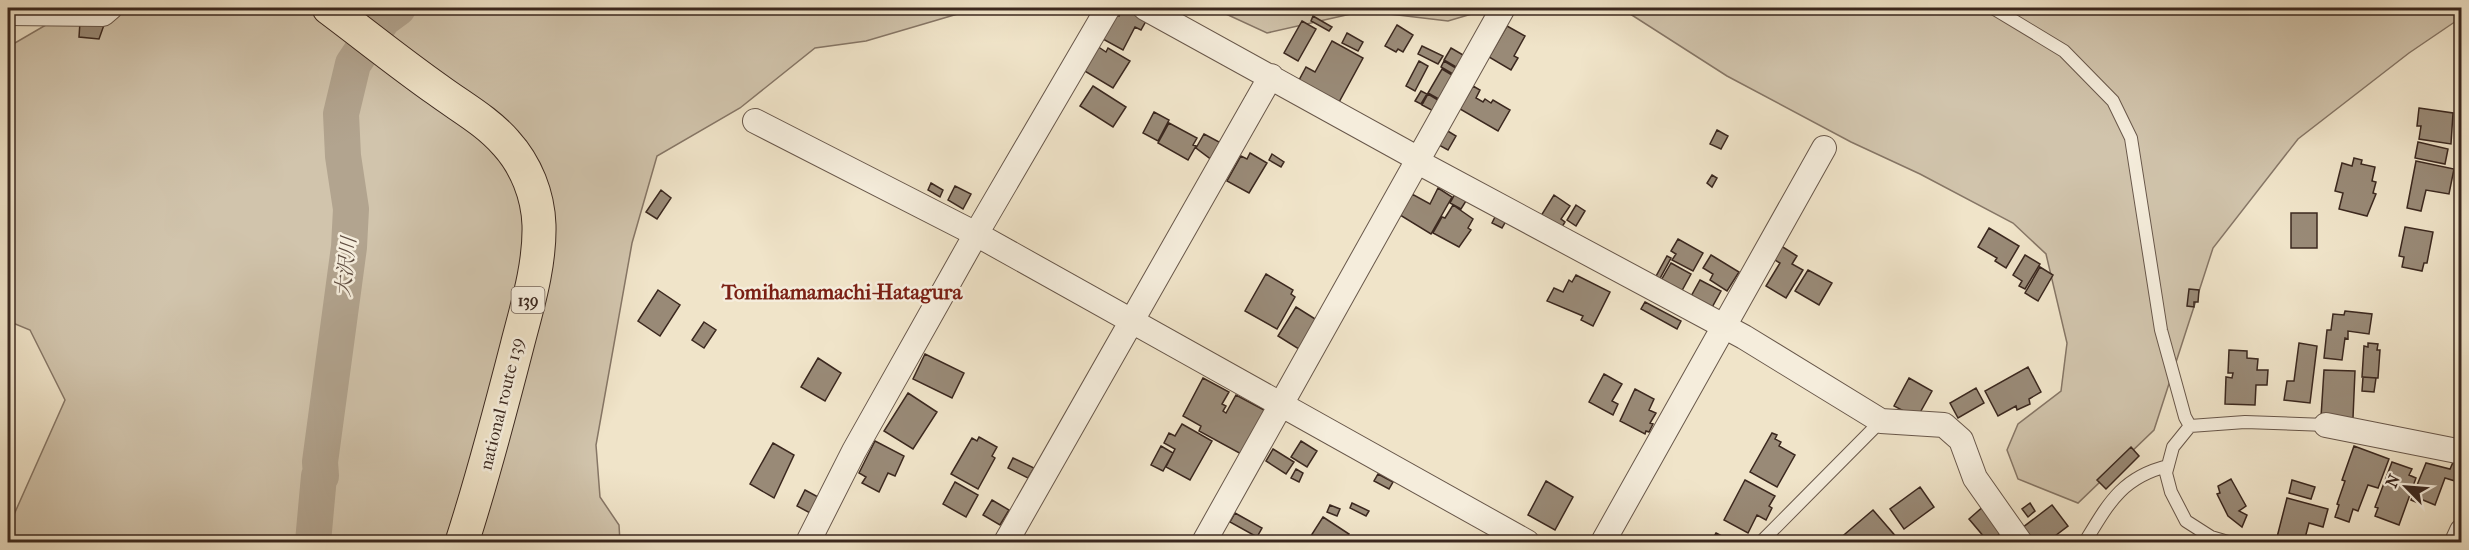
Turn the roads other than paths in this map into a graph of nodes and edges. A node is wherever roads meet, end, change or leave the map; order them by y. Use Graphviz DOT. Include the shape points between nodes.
graph roads {
  1 [pos="110,8"];
  2 [pos="329,8"];
  3 [pos="1108,8"];
  4 [pos="1145,8"];
  5 [pos="1503,8"];
  6 [pos="1993,8"];
  7 [pos="8,13"];
  8 [pos="1271,76"];
  9 [pos="755,121"];
  10 [pos="1824,148"];
  11 [pos="1418,162"];
  12 [pos="976,234"];
  13 [pos="1131,321"];
  14 [pos="1724,327"];
  15 [pos="1281,405"];
  16 [pos="1881,421"];
  17 [pos="2326,425"];
  18 [pos="2190,426"];
  19 [pos="2462,452"];
  20 [pos="2168,466"];
  21 [pos="2462,531"];
  22 [pos="462,543"];
  23 [pos="808,543"];
  24 [pos="1006,543"];
  25 [pos="1204,543"];
  26 [pos="1527,543"];
  27 [pos="1603,543"];
  28 [pos="1761,543"];
  29 [pos="2020,543"];
  30 [pos="2085,543"];
  31 [pos="2228,543"];
  32 [pos="2457,543"];
  1 -- 7 [label="street" via="103,14"];
  2 -- 22 [label="highway, national route 139 / 139" via="506,142 529,179 536,199 538,249 531,290"];
  3 -- 12 [label="street"];
  4 -- 8 [label="street"];
  5 -- 11 [label="street"];
  6 -- 18 [label="lane" via="2064,51 2113,101 2131,138 2161,330"];
  8 -- 11 [label="street"];
  8 -- 13 [label="street"];
  9 -- 12 [label="street"];
  10 -- 14 [label="street"];
  11 -- 14 [label="street"];
  11 -- 15 [label="street"];
  12 -- 13 [label="street"];
  12 -- 23 [label="street" via="854,451"];
  13 -- 15 [label="street"];
  13 -- 24 [label="street"];
  14 -- 16 [label="street"];
  14 -- 27 [label="street"];
  15 -- 25 [label="street"];
  15 -- 26 [label="street"];
  16 -- 28 [label="lane"];
  16 -- 29 [label="street" via="1944,425 1960,440 1975,478"];
  17 -- 18 [label="lane"];
  17 -- 19 [label="street"];
  18 -- 20 [label="lane" via="2173,447"];
  20 -- 30 [label="lane" via="2142,473 2129,483 2102,514"];
  20 -- 31 [label="lane" via="2171,492 2186,521"];
  21 -- 32 [label="street"];
}
